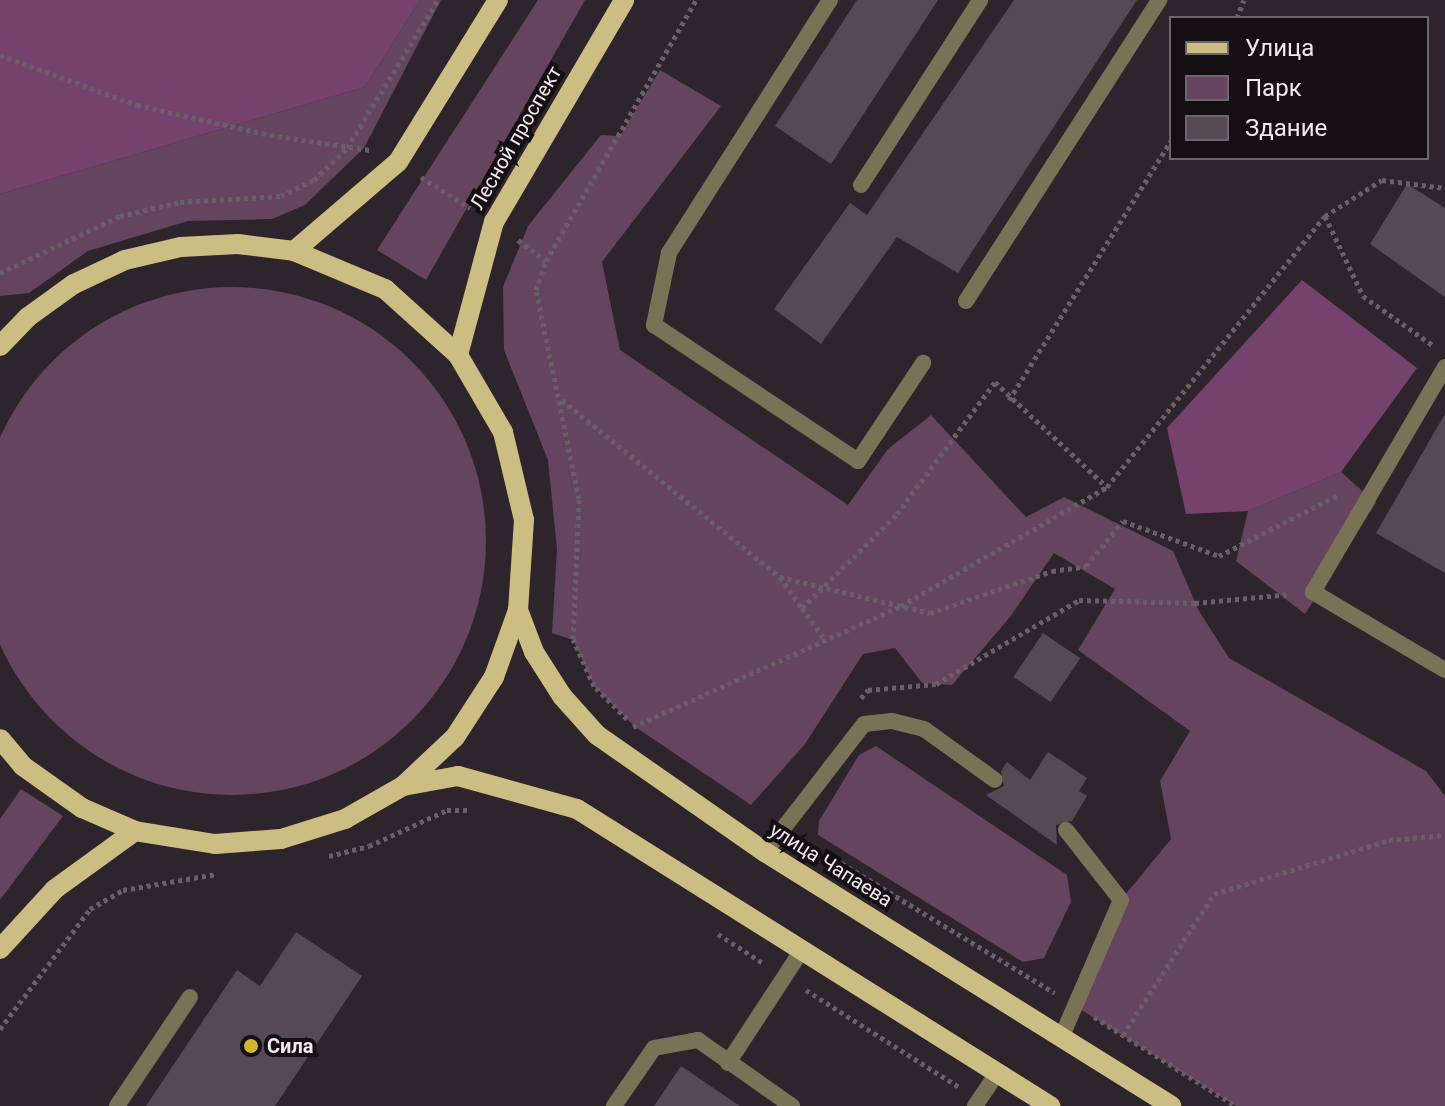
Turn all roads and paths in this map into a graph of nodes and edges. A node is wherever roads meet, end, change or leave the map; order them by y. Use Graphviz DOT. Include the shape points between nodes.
graph roads {
  1 [pos="438,0"];
  2 [pos="498,0"];
  3 [pos="624,0"];
  4 [pos="696,0"];
  5 [pos="830,0"];
  6 [pos="980,0"];
  7 [pos="1159,0"];
  8 [pos="0,55"];
  9 [pos="1169,144"];
  10 [pos="347,148"];
  11 [pos="398,162"];
  12 [pos="861,185"];
  13 [pos="1445,188"];
  14 [pos="1325,216"];
  15 [pos="494,222"];
  16 [pos="294,251"];
  17 [pos="546,261"];
  18 [pos="0,273"];
  19 [pos="966,301"];
  20 [pos="0,346"];
  21 [pos="1438,349"];
  22 [pos="1445,354"];
  23 [pos="458,355"];
  24 [pos="923,363"];
  25 [pos="1437,365"];
  26 [pos="562,400"];
  27 [pos="1009,400"];
  28 [pos="1107,487"];
  29 [pos="1343,493"];
  30 [pos="780,577"];
  31 [pos="821,587"];
  32 [pos="1313,592"];
  33 [pos="901,606"];
  34 [pos="802,608"];
  35 [pos="518,610"];
  36 [pos="824,638"];
  37 [pos="1445,670"];
  38 [pos="858,701"];
  39 [pos="634,726"];
  40 [pos="647,735"];
  41 [pos="0,739"];
  42 [pos="617,750"];
  43 [pos="995,780"];
  44 [pos="403,786"];
  45 [pos="478,811"];
  46 [pos="1066,830"];
  47 [pos="135,831"];
  48 [pos="1445,835"];
  49 [pos="765,852"];
  50 [pos="317,859"];
  51 [pos="836,860"];
  52 [pos="232,872"];
  53 [pos="713,931"];
  54 [pos="0,949"];
  55 [pos="802,950"];
  56 [pos="784,976"];
  57 [pos="190,997"];
  58 [pos="1075,1006"];
  59 [pos="0,1029"];
  60 [pos="1123,1035"];
  61 [pos="1061,1038"];
  62 [pos="728,1063"];
  63 [pos="997,1073"];
  64 [pos="977,1103"];
  65 [pos="117,1106"];
  66 [pos="614,1106"];
  67 [pos="792,1106"];
  68 [pos="1050,1106"];
  69 [pos="1171,1106"];
  70 [pos="1236,1106"];
  1 -- 10 [label="path"];
  2 -- 11 [label="main road"];
  3 -- 15 [label="main road, Лесной проспект"];
  4 -- 17 [label="path"];
  5 -- 24 [label="street" via="669,253 654,325 858,461"];
  6 -- 12 [label="street"];
  7 -- 19 [label="street"];
  8 -- 10 [label="path" via="137,105"];
  9 -- 27 [label="path"];
  10 -- 11 [label="path" via="364,148"];
  10 -- 18 [label="path" via="314,180 281,196 180,202 120,216"];
  11 -- 15 [label="path"];
  11 -- 16 [label="main road"];
  13 -- 14 [label="path" via="1382,180"];
  14 -- 21 [label="path" via="1363,296"];
  14 -- 28 [label="path"];
  15 -- 17 [label="path"];
  15 -- 23 [label="main road, Лесной проспект"];
  16 -- 20 [label="main road" via="209,245 125,260 74,284 28,317"];
  16 -- 23 [label="main road" via="385,289"];
  17 -- 26 [label="path" via="536,290"];
  21 -- 22 [label="path"];
  21 -- 25 [label="path"];
  23 -- 35 [label="main road" via="503,432 524,520"];
  25 -- 32 [label="street"];
  26 -- 30 [label="path"];
  26 -- 39 [label="path" via="579,499 573,639 594,686"];
  27 -- 28 [label="path"];
  27 -- 31 [label="path" via="995,382 897,514"];
  28 -- 33 [label="path"];
  29 -- 33 [label="path" via="1219,556 1123,521 1086,566 1052,571 930,613"];
  30 -- 31 [label="path"];
  30 -- 34 [label="path"];
  31 -- 33 [label="path"];
  31 -- 34 [label="path"];
  32 -- 37 [label="street"];
  32 -- 38 [label="path" via="1211,602 1079,600 936,684 868,690"];
  33 -- 36 [label="path"];
  34 -- 36 [label="path"];
  35 -- 42 [label="main road, улица Чапаева" via="534,652 562,696"];
  35 -- 44 [label="main road" via="494,677 455,737"];
  36 -- 39 [label="path"];
  39 -- 40 [label="path"];
  39 -- 42 [label="path"];
  41 -- 47 [label="main road" via="23,766 82,808"];
  42 -- 49 [label="main road, улица Чапаева"];
  43 -- 49 [label="street" via="924,729 892,721 864,724"];
  44 -- 47 [label="main road" via="345,819 281,839 215,844"];
  44 -- 55 [label="main road" via="458,776 577,809"];
  45 -- 50 [label="path" via="447,810 369,846"];
  46 -- 58 [label="street" via="1121,900"];
  47 -- 54 [label="main road" via="55,889"];
  48 -- 60 [label="path" via="1389,840 1214,894"];
  49 -- 61 [label="main road, улица Чапаева"];
  51 -- 58 [label="path"];
  52 -- 59 [label="path" via="123,890 90,909"];
  53 -- 56 [label="path"];
  55 -- 56 [label="street"];
  55 -- 63 [label="main road"];
  56 -- 62 [label="street"];
  56 -- 64 [label="path"];
  57 -- 65 [label="street"];
  58 -- 60 [label="path"];
  58 -- 61 [label="street"];
  60 -- 70 [label="path"];
  61 -- 69 [label="main road, улица Чапаева"];
  62 -- 66 [label="street" via="698,1040 654,1048"];
  62 -- 67 [label="street"];
  63 -- 64 [label="street"];
  63 -- 68 [label="main road"];
}
